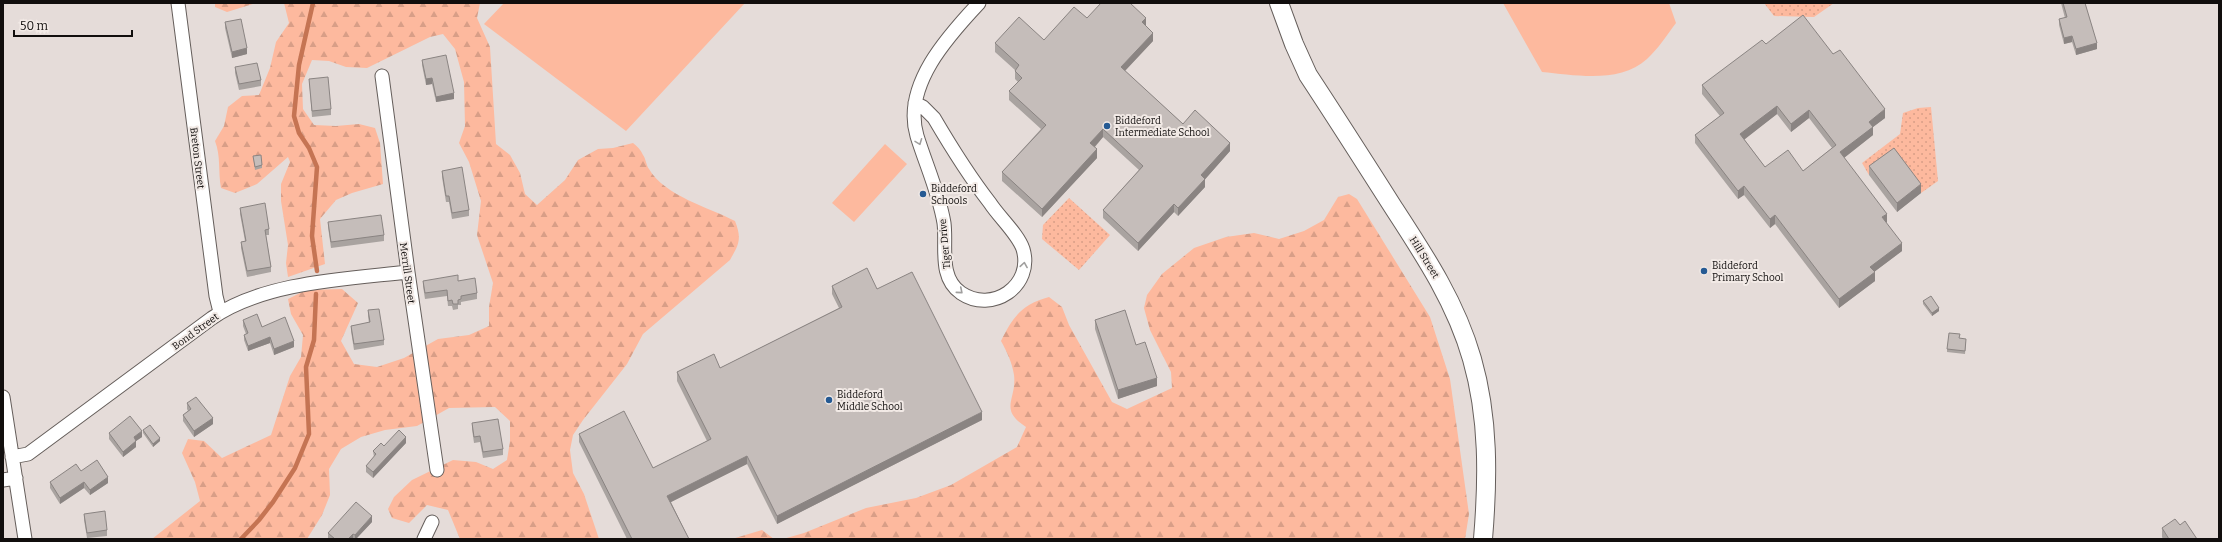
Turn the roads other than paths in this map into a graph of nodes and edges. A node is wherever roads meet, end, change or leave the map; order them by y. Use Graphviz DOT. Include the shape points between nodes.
graph roads {
  1 [pos="178,3"];
  2 [pos="980,3"];
  3 [pos="1279,3"];
  4 [pos="382,76"];
  5 [pos="915,103"];
  6 [pos="408,272"];
  7 [pos="220,312"];
  8 [pos="3,397"];
  9 [pos="12,457"];
  10 [pos="437,470"];
  11 [pos="9,479"];
  12 [pos="432,522"];
  13 [pos="24,539"];
  14 [pos="424,539"];
  15 [pos="1483,539"];
  1 -- 7 [label="street, Breton Street"];
  2 -- 5 [label="street, Tiger Drive" via="930,63"];
  3 -- 15 [label="street, Hill Street" via="1308,75 1436,273 1458,317 1472,360 1484,422 1487,476"];
  4 -- 6 [label="street, Merrill Street"];
  5 -- 5 [label="street, Tiger Drive, one-way" via="917,135 943,221 947,275 960,292 970,298 987,301 997,299 1012,290 1020,278 1025,264 1023,248 988,202 934,118"];
  6 -- 7 [label="street, Bond Street" via="282,289 242,301"];
  6 -- 10 [label="street, Merrill Street"];
  7 -- 9 [label="street, Bond Street" via="28,454"];
  8 -- 9 [label="street"];
  9 -- 11 [label="street"];
  11 -- 13 [label="street"];
  12 -- 14 [label="street"];
}
